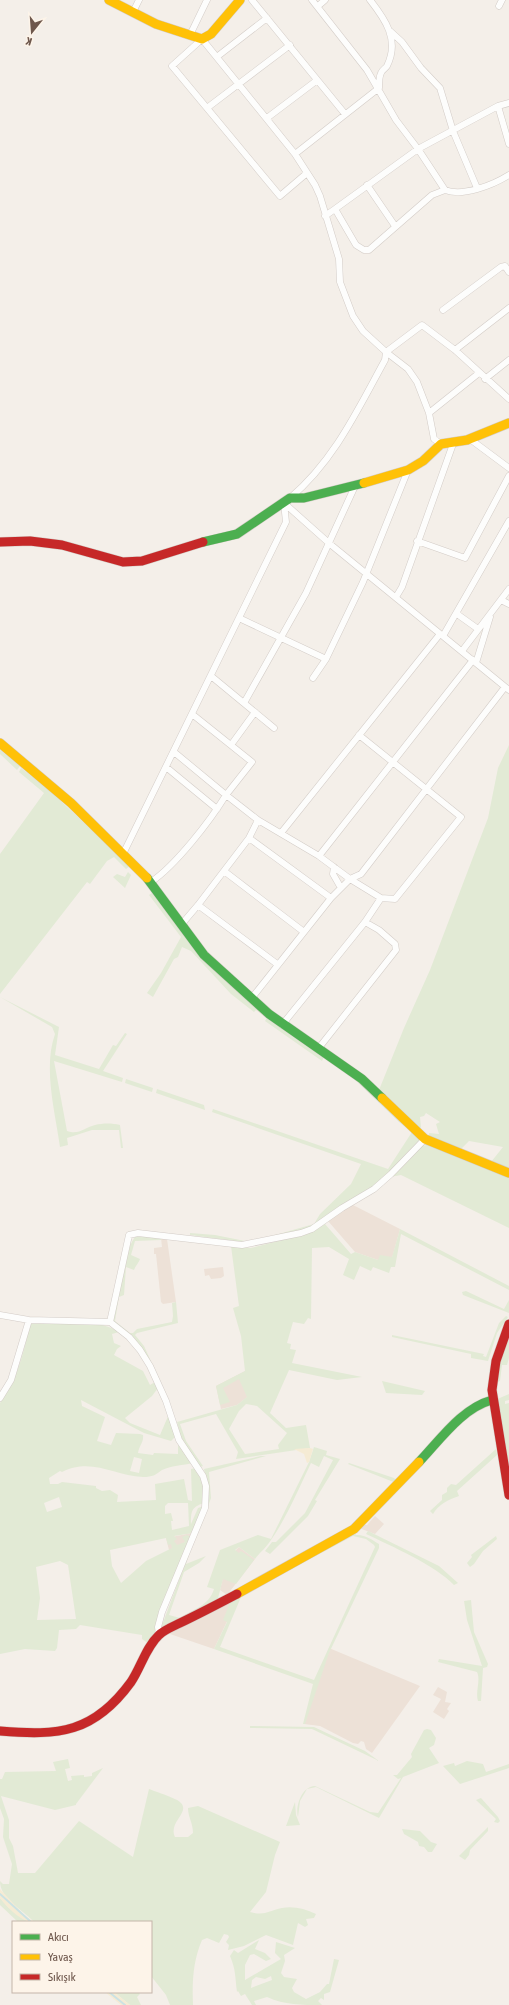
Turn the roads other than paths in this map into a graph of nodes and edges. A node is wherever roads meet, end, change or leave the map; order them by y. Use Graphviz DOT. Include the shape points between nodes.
graph roads {
  1 [pos="109,0"];
  2 [pos="140,0"];
  3 [pos="207,0"];
  4 [pos="240,0"];
  5 [pos="252,0"];
  6 [pos="312,0"];
  7 [pos="325,0"];
  8 [pos="370,0"];
  9 [pos="318,6"];
  10 [pos="133,12"];
  11 [pos="267,18"];
  12 [pos="390,31"];
  13 [pos="190,36"];
  14 [pos="202,38"];
  15 [pos="290,45"];
  16 [pos="218,56"];
  17 [pos="316,80"];
  18 [pos="240,83"];
  19 [pos="379,88"];
  20 [pos="509,103"];
  21 [pos="498,106"];
  22 [pos="206,108"];
  23 [pos="345,114"];
  24 [pos="267,118"];
  25 [pos="453,131"];
  26 [pos="509,144"];
  27 [pos="418,149"];
  28 [pos="295,154"];
  29 [pos="307,173"];
  30 [pos="509,176"];
  31 [pos="367,185"];
  32 [pos="477,188"];
  33 [pos="444,190"];
  34 [pos="335,209"];
  35 [pos="325,216"];
  36 [pos="396,226"];
  37 [pos="509,272"];
  38 [pos="509,308"];
  39 [pos="442,310"];
  40 [pos="455,350"];
  41 [pos="386,352"];
  42 [pos="509,360"];
  43 [pos="479,373"];
  44 [pos="485,379"];
  45 [pos="509,399"];
  46 [pos="430,412"];
  47 [pos="509,423"];
  48 [pos="470,439"];
  49 [pos="441,444"];
  50 [pos="453,444"];
  51 [pos="509,468"];
  52 [pos="408,470"];
  53 [pos="509,476"];
  54 [pos="355,486"];
  55 [pos="287,500"];
  56 [pos="509,521"];
  57 [pos="417,541"];
  58 [pos="0,542"];
  59 [pos="330,544"];
  60 [pos="367,573"];
  61 [pos="509,589"];
  62 [pos="396,597"];
  63 [pos="501,600"];
  64 [pos="509,604"];
  65 [pos="491,613"];
  66 [pos="456,614"];
  67 [pos="239,618"];
  68 [pos="478,629"];
  69 [pos="442,635"];
  70 [pos="282,638"];
  71 [pos="462,651"];
  72 [pos="326,659"];
  73 [pos="475,662"];
  74 [pos="211,676"];
  75 [pos="313,678"];
  76 [pos="507,689"];
  77 [pos="244,703"];
  78 [pos="255,712"];
  79 [pos="192,714"];
  80 [pos="274,728"];
  81 [pos="359,735"];
  82 [pos="0,743"];
  83 [pos="231,745"];
  84 [pos="174,752"];
  85 [pos="393,762"];
  86 [pos="166,767"];
  87 [pos="426,789"];
  88 [pos="226,795"];
  89 [pos="217,810"];
  90 [pos="258,820"];
  91 [pos="281,832"];
  92 [pos="250,838"];
  93 [pos="123,854"];
  94 [pos="319,856"];
  95 [pos="334,867"];
  96 [pos="224,871"];
  97 [pos="350,879"];
  98 [pos="151,882"];
  99 [pos="341,888"];
  100 [pos="331,898"];
  101 [pos="381,898"];
  102 [pos="198,905"];
  103 [pos="365,922"];
  104 [pos="181,925"];
  105 [pos="304,932"];
  106 [pos="277,964"];
  107 [pos="251,999"];
  108 [pos="282,1025"];
  109 [pos="318,1049"];
  110 [pos="425,1139"];
  111 [pos="509,1173"];
  112 [pos="0,1315"];
  113 [pos="30,1320"];
  114 [pos="110,1322"];
  115 [pos="509,1324"];
  116 [pos="0,1398"];
  117 [pos="492,1400"];
  118 [pos="509,1495"];
  119 [pos="158,1634"];
  120 [pos="0,1731"];
  1 -- 10 [label="street"];
  2 -- 10 [label="street"];
  3 -- 13 [label="street"];
  4 -- 14 [label="street" via="211,34"];
  5 -- 11 [label="street"];
  6 -- 9 [label="street"];
  7 -- 9 [label="street"];
  8 -- 12 [label="street"];
  9 -- 19 [label="street"];
  10 -- 13 [label="street" via="156,24"];
  11 -- 15 [label="street"];
  11 -- 16 [label="street"];
  12 -- 19 [label="street" via="392,47 387,66 381,73"];
  12 -- 25 [label="street" via="440,88"];
  13 -- 14 [label="street"];
  14 -- 16 [label="street"];
  14 -- 22 [label="street" via="172,66"];
  15 -- 17 [label="street"];
  15 -- 18 [label="street"];
  16 -- 18 [label="street"];
  17 -- 23 [label="street"];
  17 -- 24 [label="street"];
  18 -- 22 [label="street"];
  18 -- 24 [label="street"];
  19 -- 23 [label="street"];
  19 -- 27 [label="street" via="396,120"];
  20 -- 21 [label="street"];
  21 -- 25 [label="street"];
  21 -- 26 [label="street"];
  22 -- 29 [label="street" via="280,196"];
  23 -- 28 [label="street"];
  24 -- 28 [label="street"];
  25 -- 27 [label="street"];
  25 -- 32 [label="street"];
  27 -- 31 [label="street"];
  27 -- 33 [label="street"];
  28 -- 29 [label="street"];
  29 -- 35 [label="street" via="320,196"];
  30 -- 32 [label="street"];
  31 -- 34 [label="street"];
  31 -- 36 [label="street"];
  32 -- 33 [label="street" via="450,192"];
  33 -- 36 [label="street" via="432,195"];
  34 -- 35 [label="street"];
  34 -- 36 [label="street" via="356,245 364,250 373,247"];
  35 -- 41 [label="street" via="339,259 340,282 353,316 363,332"];
  37 -- 39 [label="street" via="505,266 501,268"];
  38 -- 40 [label="street"];
  40 -- 41 [label="street" via="422,325"];
  40 -- 43 [label="street"];
  41 -- 46 [label="street" via="408,369 417,382"];
  41 -- 55 [label="street" via="385,360 340,441 309,482"];
  42 -- 44 [label="street"];
  43 -- 44 [label="street"];
  43 -- 46 [label="street"];
  44 -- 45 [label="street"];
  46 -- 49 [label="street" via="434,439"];
  47 -- 48 [label="street"];
  48 -- 50 [label="street"];
  48 -- 51 [label="street"];
  49 -- 50 [label="street"];
  49 -- 52 [label="street" via="423,461"];
  50 -- 57 [label="street"];
  52 -- 54 [label="street"];
  52 -- 60 [label="street"];
  53 -- 57 [label="street" via="465,558"];
  54 -- 55 [label="street"];
  54 -- 59 [label="street"];
  55 -- 58 [label="street" via="237,534 196,543 142,561 123,562 62,544"];
  55 -- 59 [label="street"];
  55 -- 67 [label="street" via="286,522"];
  56 -- 66 [label="street"];
  57 -- 62 [label="street" via="402,587"];
  59 -- 60 [label="street"];
  59 -- 70 [label="street"];
  60 -- 62 [label="street"];
  60 -- 72 [label="street"];
  61 -- 63 [label="street"];
  62 -- 69 [label="street"];
  63 -- 64 [label="street"];
  63 -- 65 [label="street"];
  65 -- 68 [label="street"];
  65 -- 73 [label="street"];
  66 -- 68 [label="street"];
  66 -- 69 [label="street"];
  67 -- 70 [label="street"];
  67 -- 74 [label="street"];
  68 -- 71 [label="street"];
  69 -- 71 [label="street"];
  69 -- 81 [label="street"];
  70 -- 72 [label="street"];
  70 -- 77 [label="street"];
  71 -- 73 [label="street"];
  72 -- 75 [label="street"];
  73 -- 76 [label="street"];
  73 -- 85 [label="street"];
  74 -- 77 [label="street"];
  74 -- 79 [label="street"];
  76 -- 87 [label="street"];
  77 -- 78 [label="street"];
  78 -- 80 [label="street"];
  78 -- 83 [label="street"];
  79 -- 83 [label="street"];
  79 -- 84 [label="street"];
  81 -- 85 [label="street"];
  81 -- 91 [label="street"];
  82 -- 93 [label="street" via="71,803"];
  83 -- 88 [label="street" via="252,762"];
  84 -- 86 [label="street"];
  84 -- 88 [label="street"];
  85 -- 87 [label="street"];
  85 -- 94 [label="street"];
  86 -- 89 [label="street"];
  86 -- 93 [label="street"];
  87 -- 97 [label="street" via="361,874"];
  87 -- 101 [label="street" via="461,818 395,899"];
  88 -- 89 [label="street"];
  88 -- 90 [label="street"];
  89 -- 98 [label="street" via="170,867"];
  90 -- 91 [label="street"];
  90 -- 92 [label="street"];
  91 -- 94 [label="street"];
  92 -- 96 [label="street"];
  92 -- 100 [label="street"];
  93 -- 98 [label="street"];
  94 -- 95 [label="street"];
  95 -- 97 [label="street"];
  95 -- 99 [label="street" via="333,874"];
  96 -- 102 [label="street"];
  96 -- 105 [label="street"];
  97 -- 99 [label="street"];
  97 -- 101 [label="street"];
  98 -- 104 [label="street"];
  99 -- 100 [label="street"];
  100 -- 105 [label="street"];
  101 -- 103 [label="street"];
  102 -- 104 [label="street"];
  102 -- 106 [label="street"];
  103 -- 108 [label="street"];
  103 -- 109 [label="street" via="395,944 396,950"];
  104 -- 107 [label="street" via="204,955"];
  105 -- 106 [label="street"];
  106 -- 107 [label="street"];
  107 -- 108 [label="street"];
  108 -- 109 [label="street"];
  109 -- 110 [label="street" via="367,1084"];
  110 -- 111 [label="street"];
  110 -- 114 [label="street" via="374,1189 312,1229 301,1233 242,1245 138,1233 129,1235"];
  112 -- 113 [label="street"];
  113 -- 114 [label="street"];
  113 -- 116 [label="street" via="11,1380"];
  114 -- 119 [label="street" via="129,1337 147,1360 166,1401 179,1440 203,1476 206,1486 205,1508 162,1612"];
  115 -- 117 [label="street" via="494,1361"];
  117 -- 118 [label="street"];
  117 -- 119 [label="street" via="476,1406 462,1417 354,1529 224,1601"];
  119 -- 120 [label="street" via="131,1681 106,1711 97,1717 82,1725 61,1731"];
}
